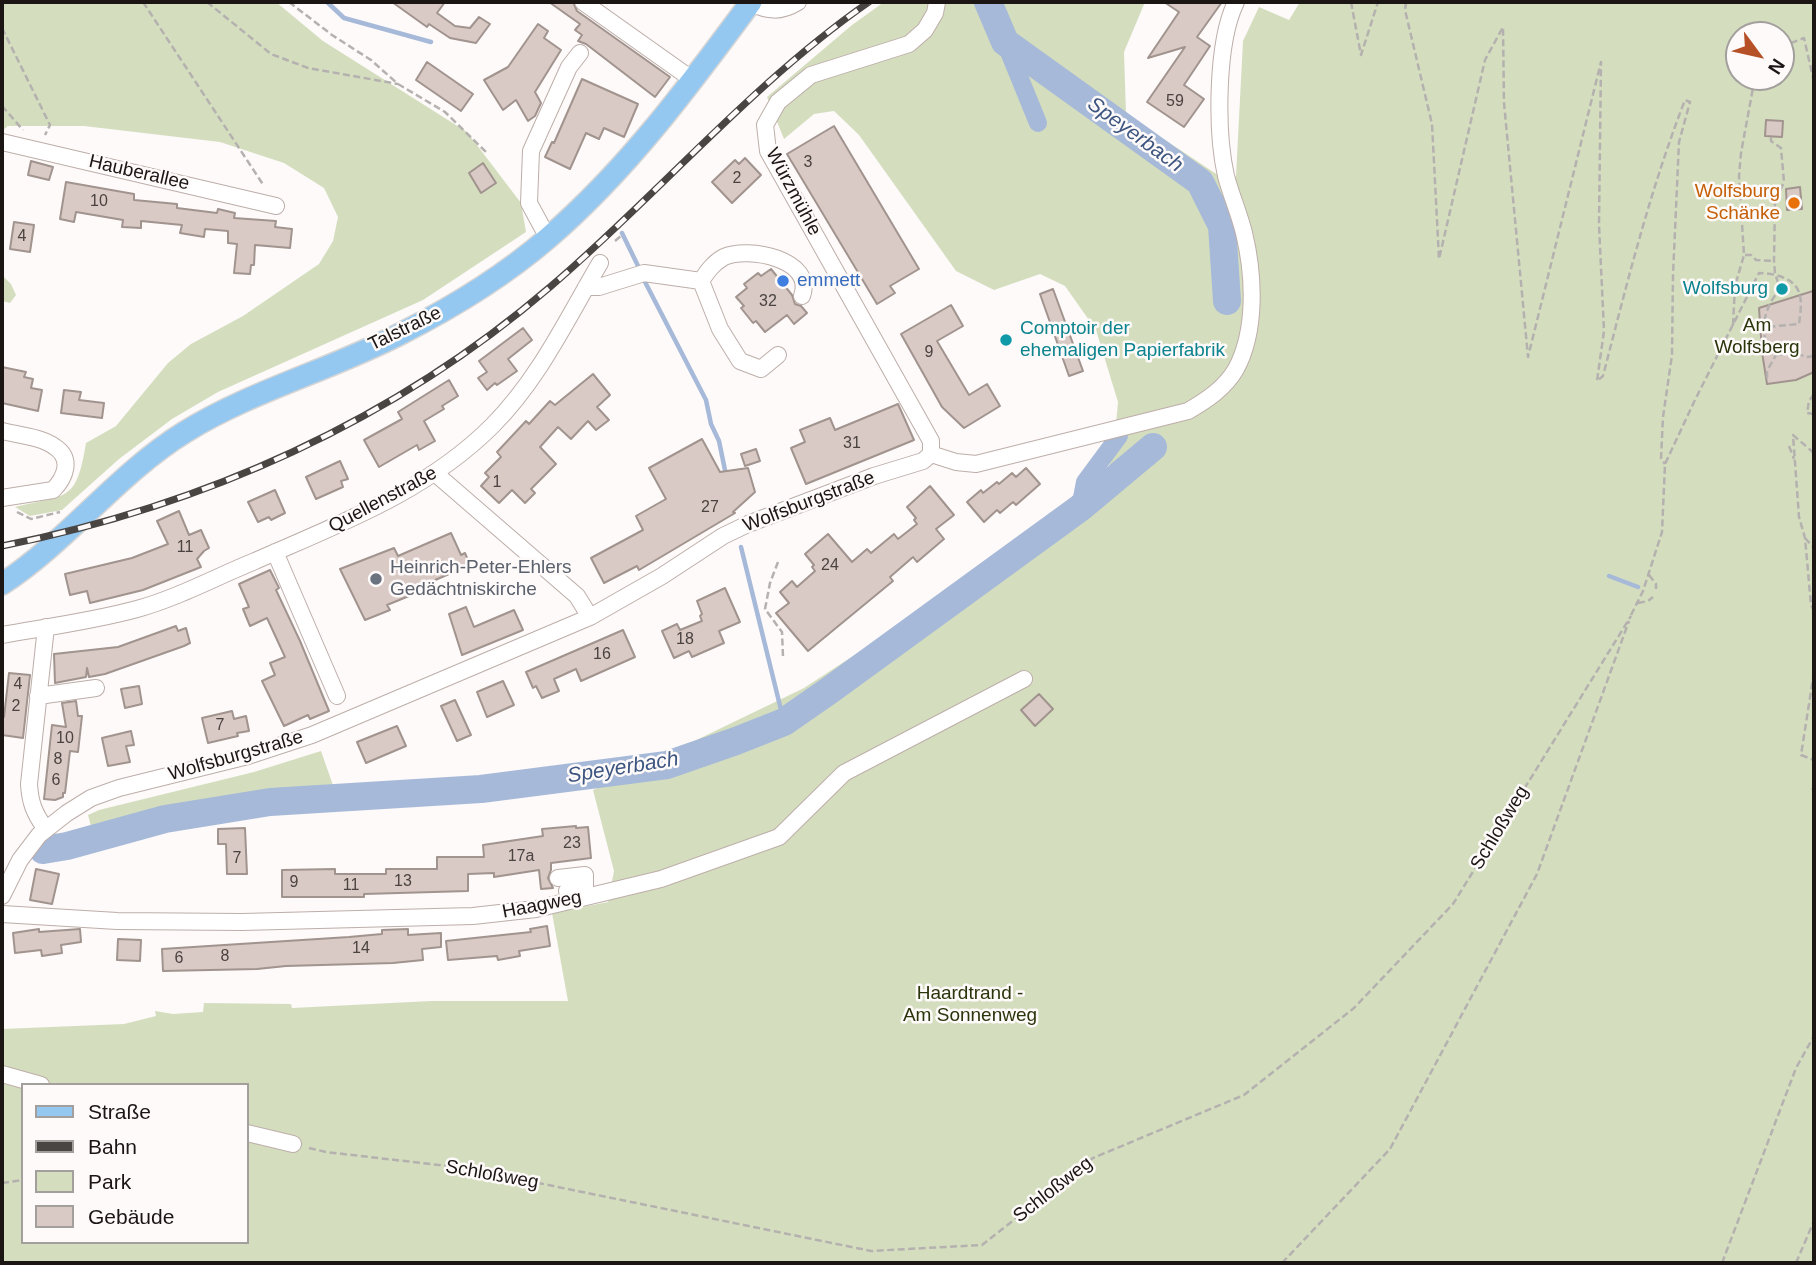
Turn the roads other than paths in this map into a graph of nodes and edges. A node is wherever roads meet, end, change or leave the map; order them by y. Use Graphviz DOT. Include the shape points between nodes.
graph roads {
  1 [pos="584,2"];
  2 [pos="750,2"];
  3 [pos="798,2"];
  4 [pos="937,2"];
  5 [pos="1236,2"];
  6 [pos="580,52"];
  7 [pos="693,80"];
  8 [pos="2,142"];
  9 [pos="276,206"];
  10 [pos="548,238"];
  11 [pos="600,263"];
  12 [pos="701,281"];
  13 [pos="586,287"];
  14 [pos="802,296"];
  15 [pos="778,355"];
  16 [pos="2,431"];
  17 [pos="932,454"];
  18 [pos="436,474"];
  19 [pos="2,498"];
  20 [pos="275,552"];
  21 [pos="2,584"];
  22 [pos="590,617"];
  23 [pos="46,627"];
  24 [pos="2,635"];
  25 [pos="1024,679"];
  26 [pos="96,688"];
  27 [pos="38,696"];
  28 [pos="337,696"];
  29 [pos="45,828"];
  30 [pos="558,878"];
  31 [pos="2,896"];
  32 [pos="536,909"];
  33 [pos="2,914"];
  34 [pos="2,1074"];
  35 [pos="34,1083"];
  36 [pos="248,1133"];
  37 [pos="293,1144"];
  1 -- 7 [label="street"];
  2 -- 3 [label="street" via="776,11"];
  2 -- 7 [label="main road, Talstraße"];
  4 -- 17 [label="street, Würzmühle" via="925,30 909,44 811,75 778,102 765,125 768,151 931,441"];
  5 -- 17 [label="street" via="1222,56 1221,130 1226,177 1250,269 1249,328 1236,369 1215,394 1188,411 976,464"];
  6 -- 10 [label="street" via="531,151 529,203"];
  7 -- 10 [label="main road, Talstraße" via="644,141"];
  8 -- 9 [label="street, Hauberallee"];
  10 -- 21 [label="main road, Talstraße" via="475,292 410,329 240,403 168,443"];
  11 -- 13 [label="street, Quellenstraße"];
  12 -- 13 [label="street" via="638,275"];
  12 -- 14 [label="street" via="722,258 736,253 760,254 790,265 803,278"];
  12 -- 15 [label="street" via="720,329 740,361 761,369"];
  13 -- 18 [label="street, Quellenstraße" via="518,397"];
  16 -- 19 [label="street" via="55,447 65,468 65,476 53,490"];
  17 -- 22 [label="street, Wolfsburgstraße" via="748,524"];
  18 -- 20 [label="street, Quellenstraße" via="367,512"];
  18 -- 22 [label="street" via="577,596"];
  20 -- 23 [label="street, Quellenstraße" via="141,608"];
  20 -- 28 [label="street"];
  22 -- 29 [label="street, Wolfsburgstraße" via="282,746 91,798"];
  23 -- 24 [label="street, Quellenstraße"];
  23 -- 27 [label="street"];
  25 -- 32 [label="street, Haagweg" via="844,773 779,837 661,879"];
  26 -- 27 [label="street"];
  27 -- 29 [label="street" via="29,784 30,802"];
  29 -- 31 [label="street" via="20,860"];
  30 -- 32 [label="street" via="585,875 585,886 547,896"];
  32 -- 33 [label="street, Haagweg" via="459,917 242,922"];
  34 -- 35 [label="street"];
  36 -- 37 [label="street"];
}
